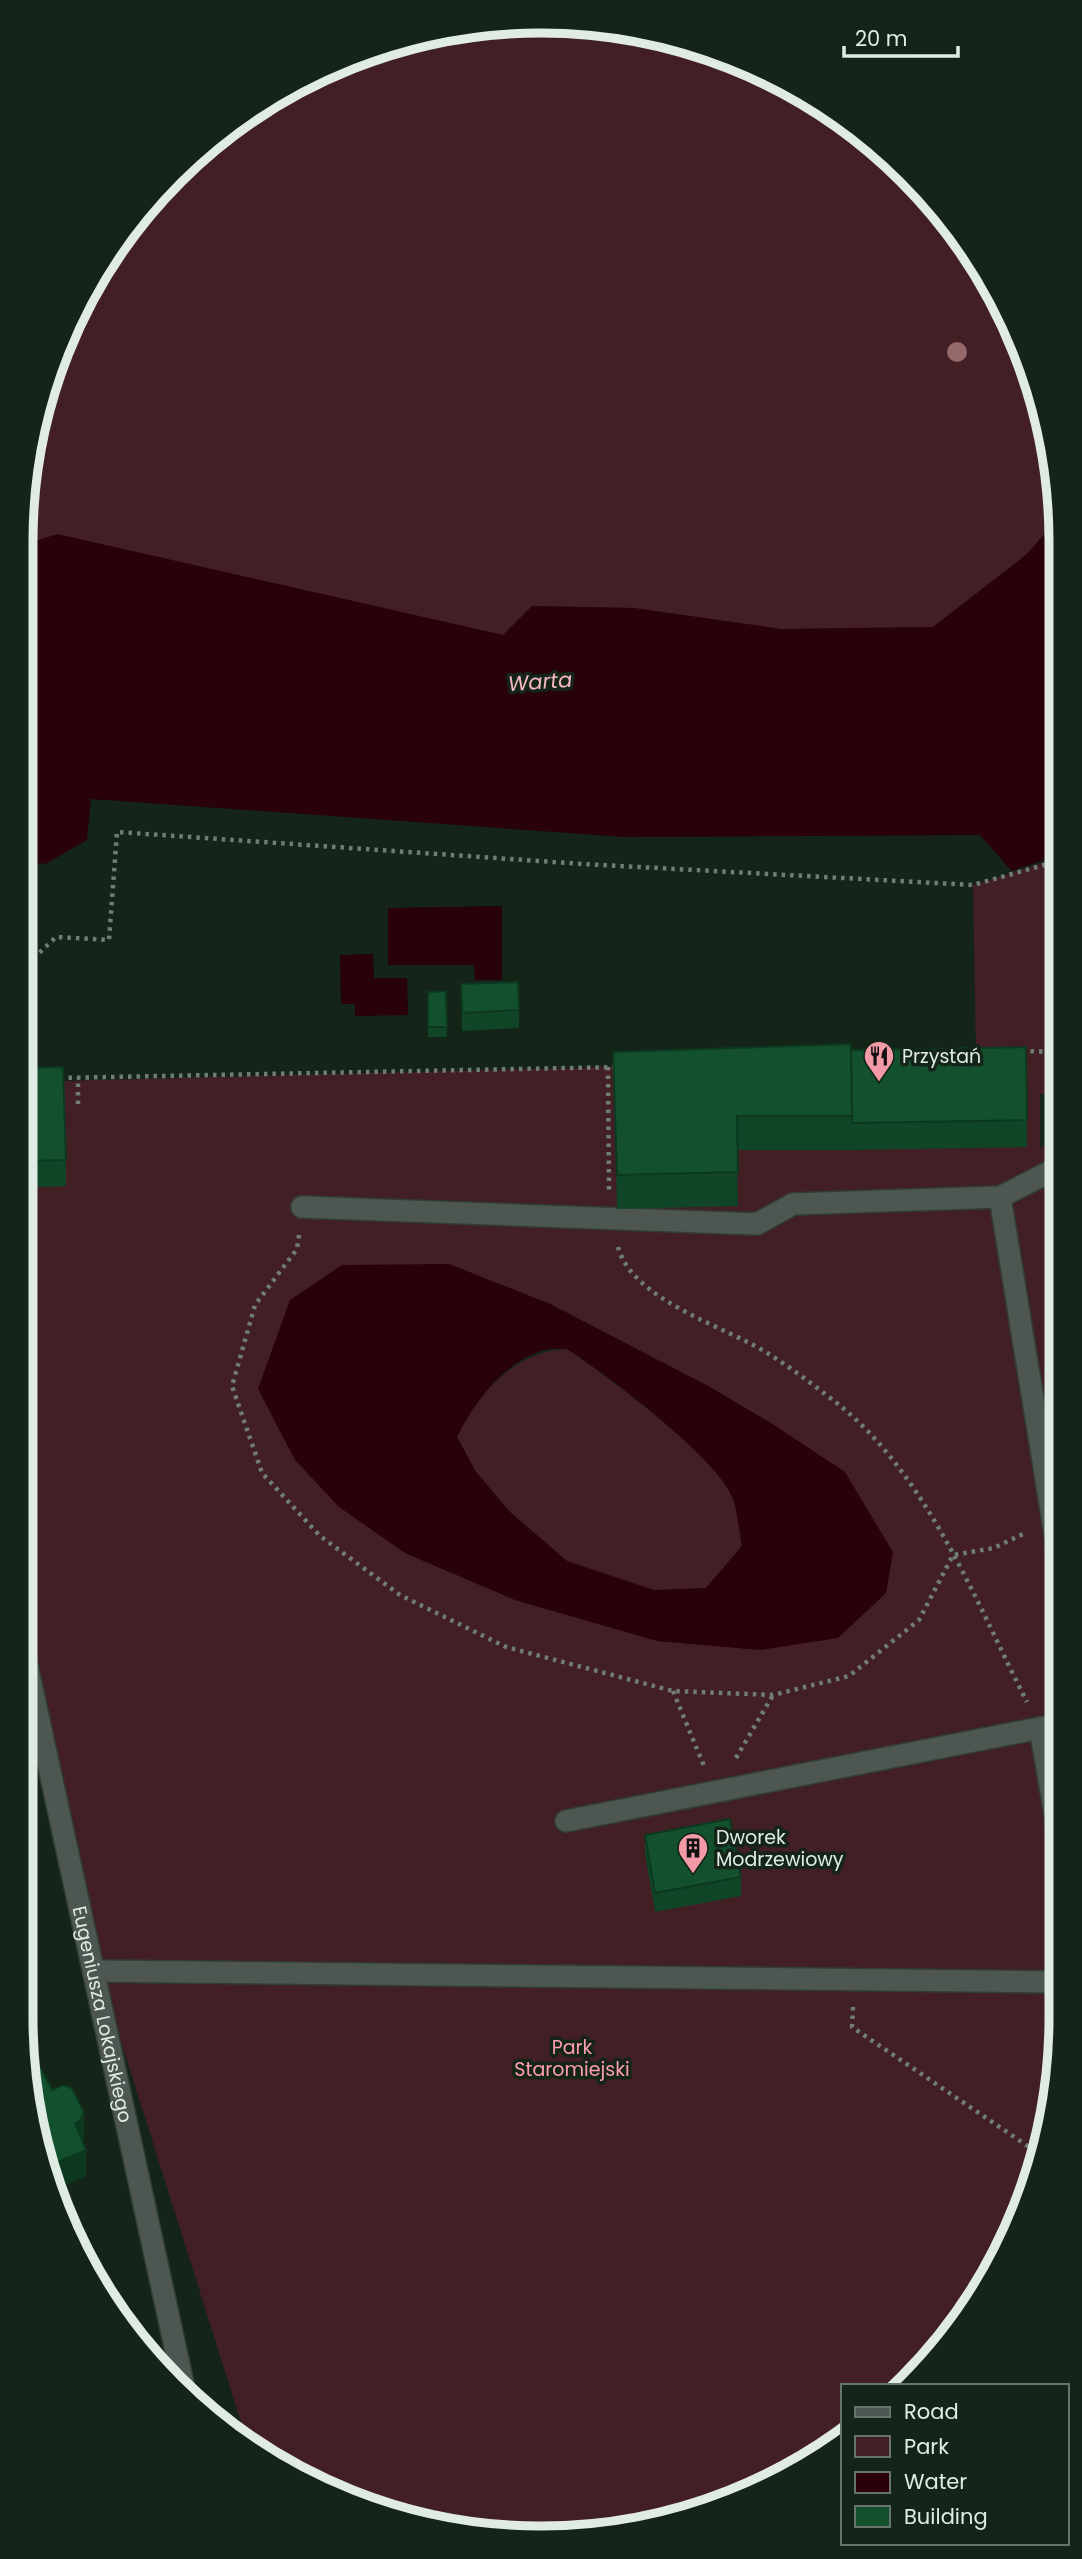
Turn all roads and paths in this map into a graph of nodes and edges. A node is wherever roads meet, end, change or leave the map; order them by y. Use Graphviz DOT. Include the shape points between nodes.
graph roads {
  1 [pos="1049,864"];
  2 [pos="33,959"];
  3 [pos="1011,1051"];
  4 [pos="1049,1052"];
  5 [pos="608,1067"];
  6 [pos="628,1067"];
  7 [pos="55,1078"];
  8 [pos="78,1078"];
  9 [pos="78,1104"];
  10 [pos="1049,1172"];
  11 [pos="1000,1197"];
  12 [pos="302,1207"];
  13 [pos="610,1219"];
  14 [pos="1049,1507"];
  15 [pos="1049,1521"];
  16 [pos="953,1555"];
  17 [pos="673,1691"];
  18 [pos="33,1692"];
  19 [pos="773,1695"];
  20 [pos="1049,1725"];
  21 [pos="1049,1727"];
  22 [pos="715,1792"];
  23 [pos="566,1821"];
  24 [pos="95,1971"];
  25 [pos="853,1980"];
  26 [pos="1049,1982"];
  27 [pos="1031,2148"];
  28 [pos="182,2377"];
  1 -- 2 [label="path" via="972,885 117,832 109,940 56,937"];
  3 -- 4 [label="path"];
  5 -- 6 [label="path"];
  5 -- 8 [label="path"];
  5 -- 13 [label="path"];
  7 -- 8 [label="path"];
  8 -- 9 [label="path"];
  10 -- 11 [label="street"];
  11 -- 13 [label="street" via="793,1205 757,1224"];
  11 -- 14 [label="street"];
  12 -- 13 [label="street"];
  12 -- 17 [label="path" via="297,1249 255,1305 232,1386 262,1473 320,1536 400,1595 506,1647"];
  13 -- 16 [label="path" via="623,1265 670,1304 769,1354 870,1433 909,1481"];
  15 -- 16 [label="path" via="995,1548"];
  16 -- 19 [label="path" via="919,1620 849,1676"];
  16 -- 20 [label="path"];
  17 -- 19 [label="path"];
  17 -- 22 [label="path"];
  18 -- 24 [label="street, Eugeniusza Lokajskiego"];
  19 -- 22 [label="path"];
  21 -- 22 [label="street"];
  22 -- 23 [label="street"];
  24 -- 25 [label="street"];
  24 -- 28 [label="street, Eugeniusza Lokajskiego"];
  25 -- 26 [label="street"];
  25 -- 27 [label="path" via="852,2027"];
}
